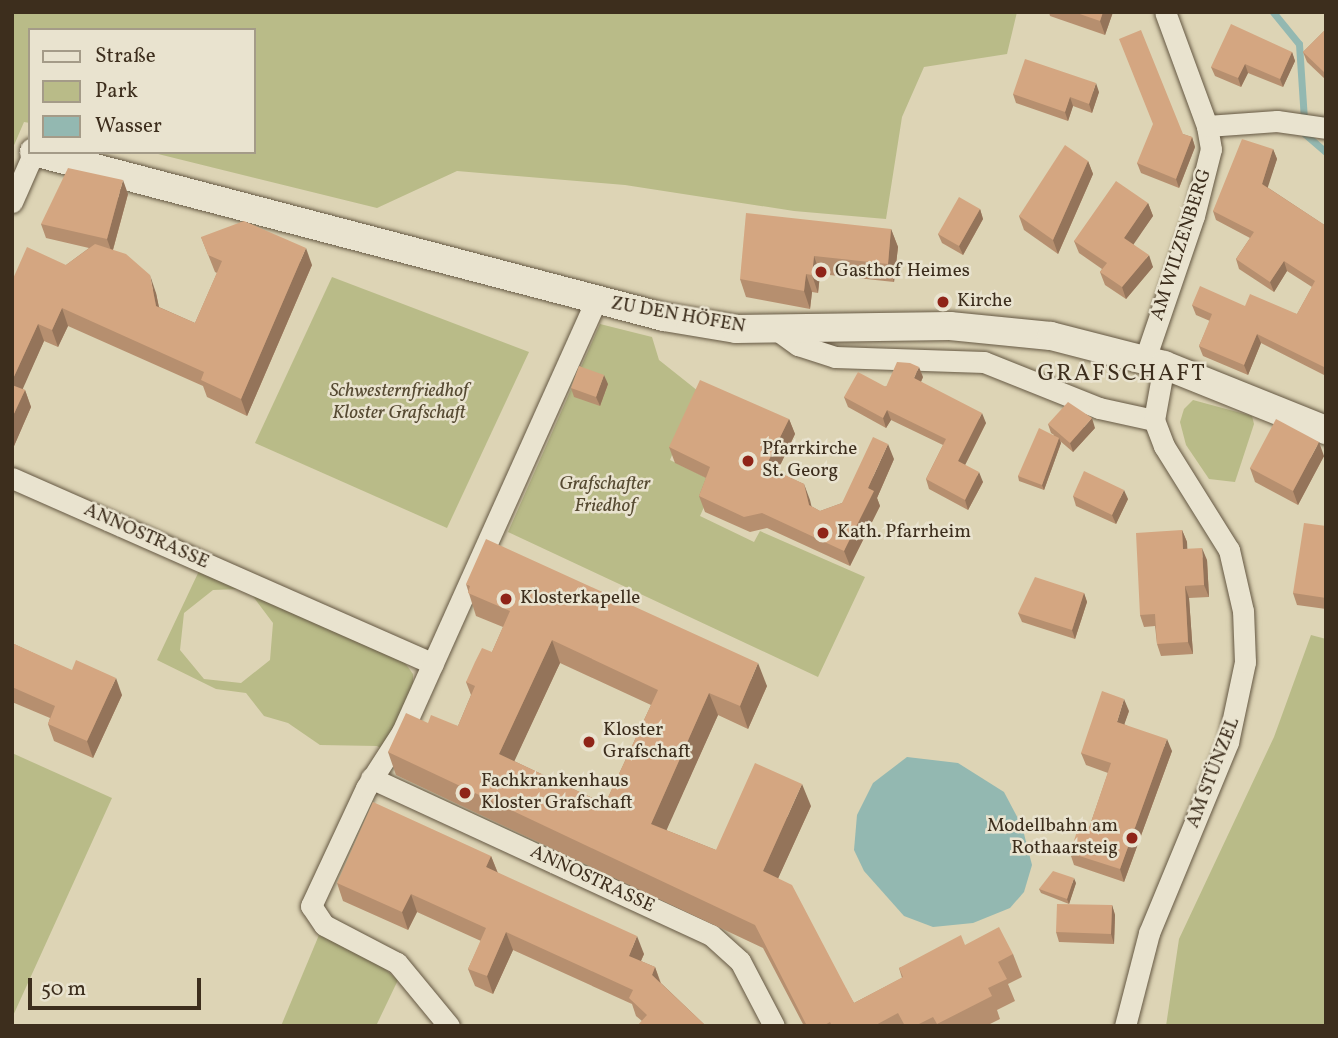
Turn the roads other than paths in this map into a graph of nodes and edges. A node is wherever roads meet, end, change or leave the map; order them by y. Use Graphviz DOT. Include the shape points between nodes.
graph roads {
  1 [pos="1165,12"];
  2 [pos="1207,126"];
  3 [pos="1322,126"];
  4 [pos="31,154"];
  5 [pos="40,154"];
  6 [pos="12,202"];
  7 [pos="596,302"];
  8 [pos="777,330"];
  9 [pos="1155,362"];
  10 [pos="1154,419"];
  11 [pos="1326,430"];
  12 [pos="12,478"];
  13 [pos="433,664"];
  14 [pos="371,778"];
  15 [pos="449,1026"];
  16 [pos="774,1026"];
  17 [pos="1125,1026"];
  1 -- 2 [label="street, AM WILZENBERG"];
  2 -- 3 [label="street"];
  2 -- 9 [label="street, AM WILZENBERG" via="1211,149 1206,175"];
  4 -- 6 [label="street"];
  5 -- 7 [label="street, ZU DEN HÖFEN"];
  7 -- 8 [label="street, ZU DEN HÖFEN" via="736,329"];
  7 -- 13 [label="street"];
  8 -- 9 [label="street, ZU DEN HÖFEN" via="1008,329"];
  8 -- 10 [label="street" via="798,345 835,357 984,362 1098,408"];
  9 -- 10 [label="street"];
  9 -- 11 [label="street, ZU DEN HÖFEN"];
  10 -- 17 [label="street, AM STÜNZEL" via="1164,446 1229,550 1243,611 1245,662 1228,742 1149,933"];
  12 -- 13 [label="street, ANNOSTRASSE"];
  13 -- 14 [label="street" via="402,732"];
  14 -- 15 [label="street" via="315,895 312,913 324,925 397,963"];
  14 -- 16 [label="street, ANNOSTRASSE" via="711,935 740,961"];
}
